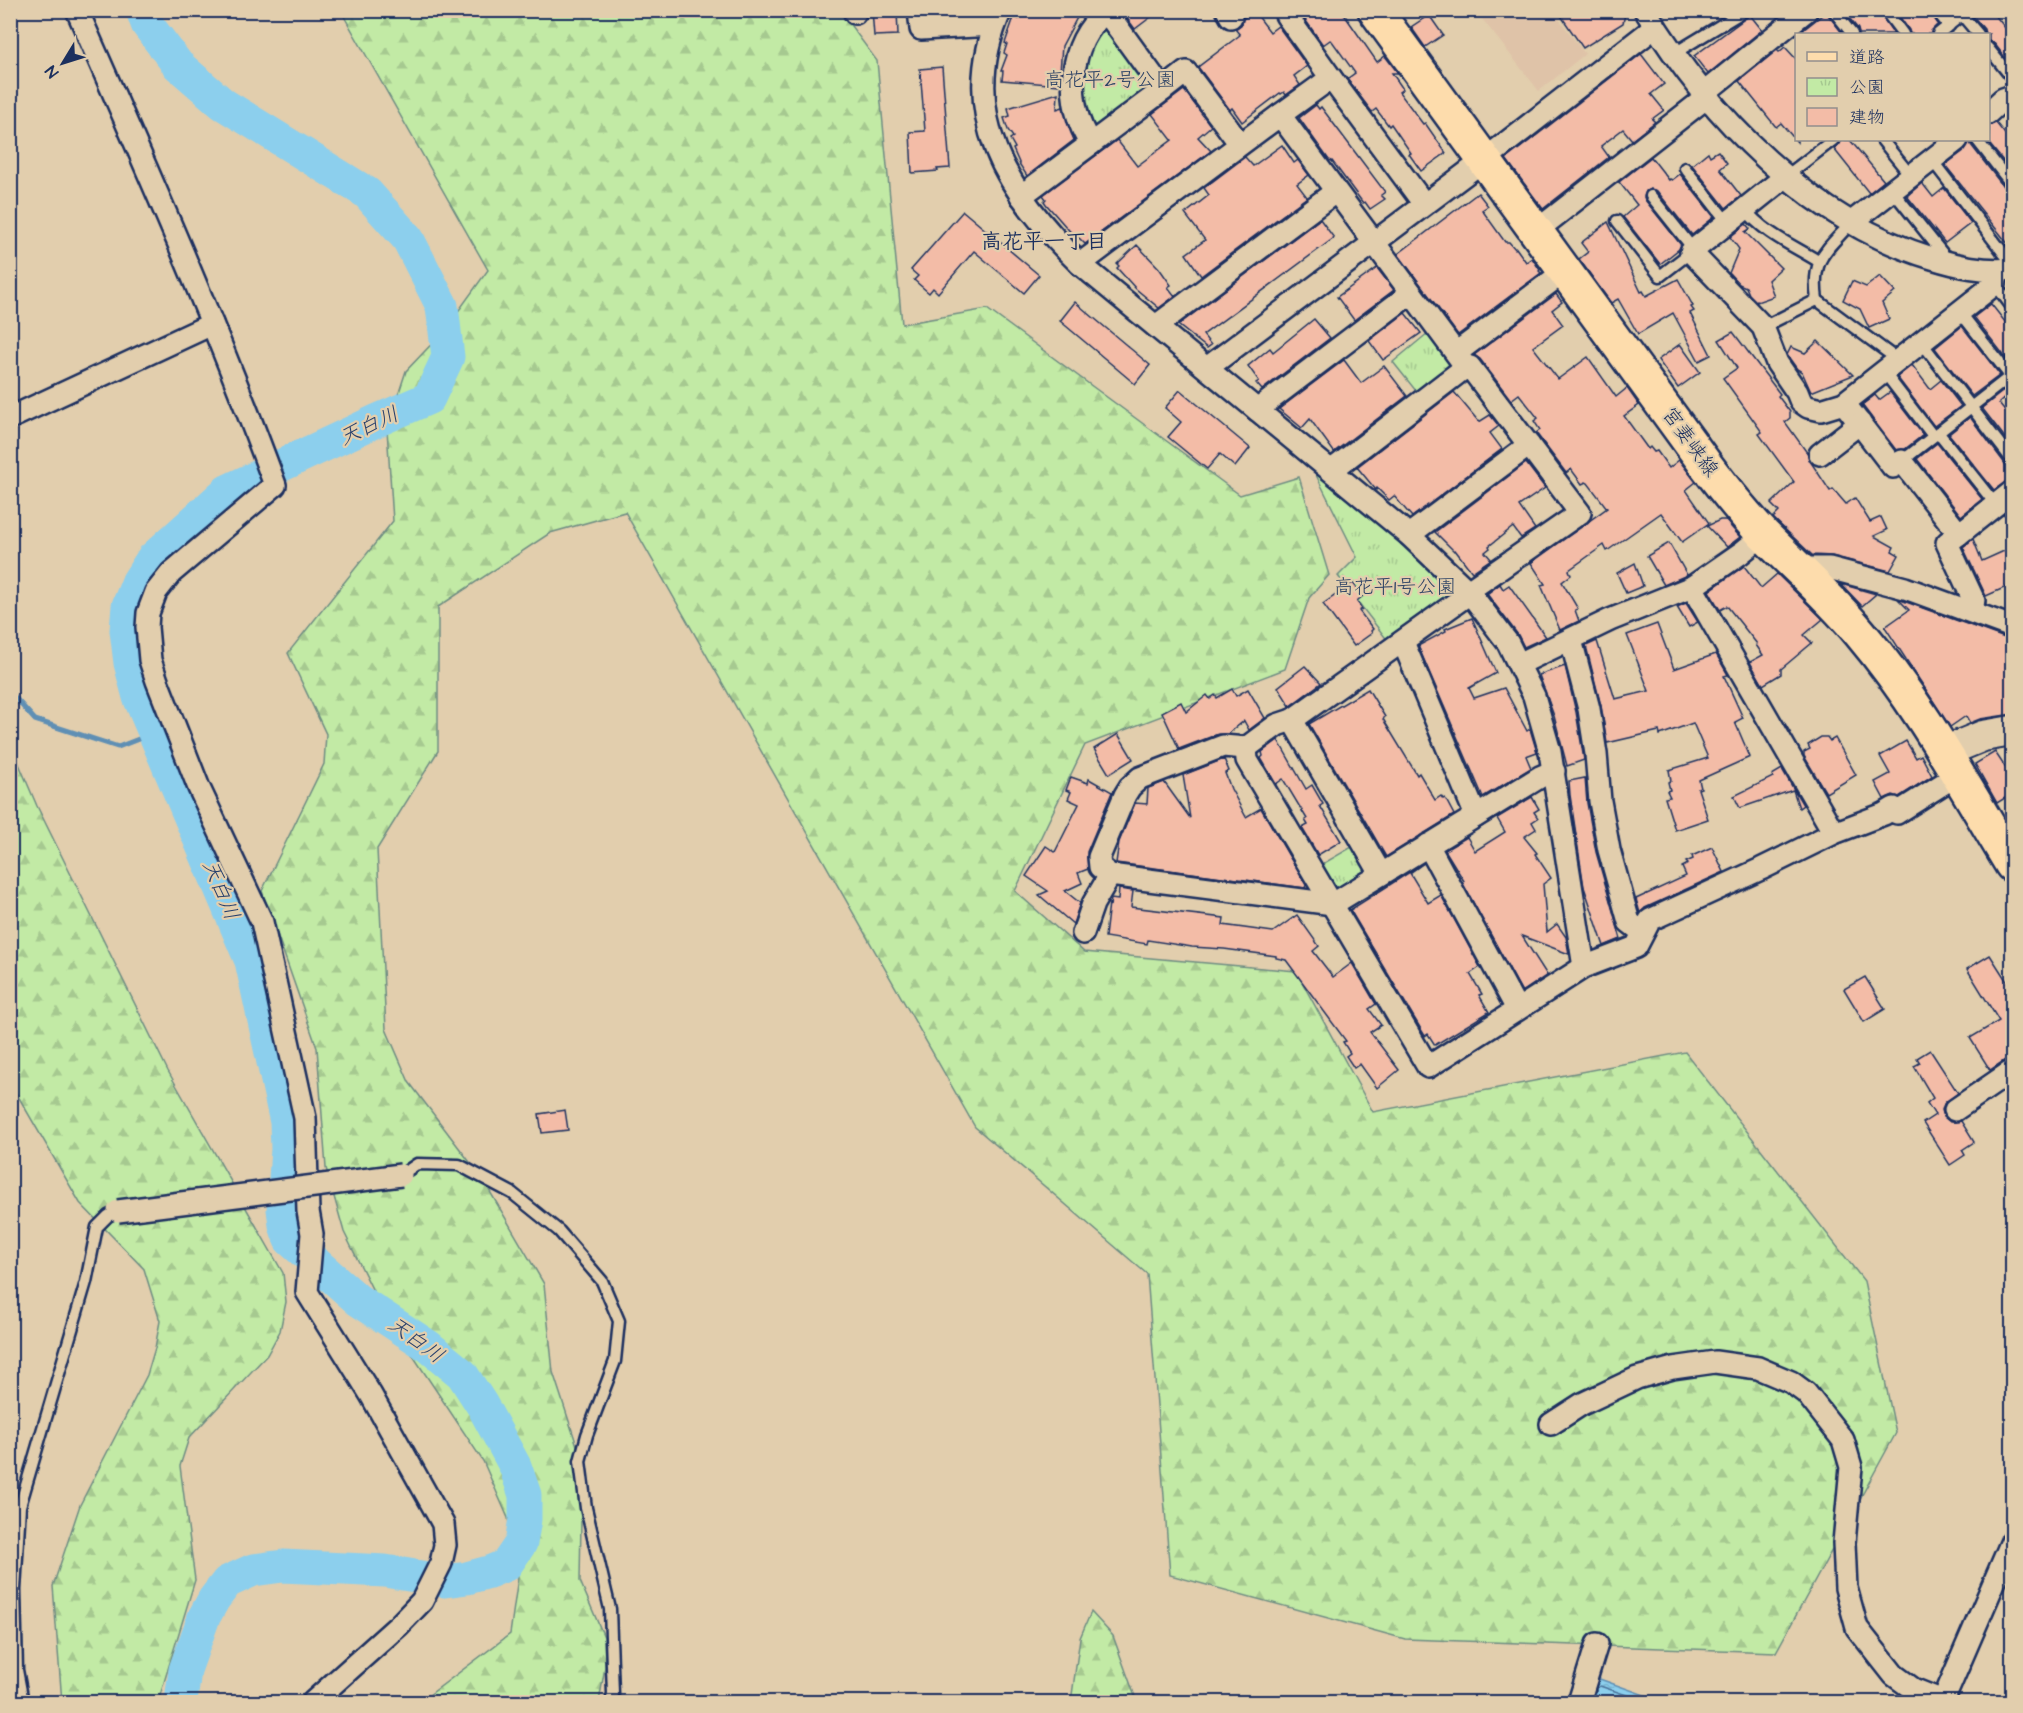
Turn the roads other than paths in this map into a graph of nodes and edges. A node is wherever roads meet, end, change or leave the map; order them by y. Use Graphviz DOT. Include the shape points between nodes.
graph roads {
  1 [pos="77,10"];
  2 [pos="919,10"];
  3 [pos="1375,10"];
  4 [pos="1807,10"];
  5 [pos="1833,10"];
  6 [pos="1885,10"];
  7 [pos="1936,10"];
  8 [pos="1106,11"];
  9 [pos="1744,11"];
  10 [pos="1965,13"];
  11 [pos="1286,15"];
  12 [pos="997,18"];
  13 [pos="1649,19"];
  14 [pos="1948,26"];
  15 [pos="1795,29"];
  16 [pos="1851,33"];
  17 [pos="1902,33"];
  18 [pos="1939,33"];
  19 [pos="1977,33"];
  20 [pos="1990,49"];
  21 [pos="1672,54"];
  22 [pos="1331,78"];
  23 [pos="2013,78"];
  24 [pos="1163,90"];
  25 [pos="1705,95"];
  26 [pos="2012,97"];
  27 [pos="1990,111"];
  28 [pos="1280,115"];
  29 [pos="1832,141"];
  30 [pos="1883,141"];
  31 [pos="1953,141"];
  32 [pos="1978,141"];
  33 [pos="1091,144"];
  34 [pos="1240,144"];
  35 [pos="1931,159"];
  36 [pos="1484,160"];
  37 [pos="1685,168"];
  38 [pos="1911,176"];
  39 [pos="1785,177"];
  40 [pos="2013,185"];
  41 [pos="1892,190"];
  42 [pos="1335,192"];
  43 [pos="1021,196"];
  44 [pos="1651,196"];
  45 [pos="1424,204"];
  46 [pos="1736,216"];
  47 [pos="1617,221"];
  48 [pos="1852,222"];
  49 [pos="1536,231"];
  50 [pos="1373,242"];
  51 [pos="1693,251"];
  52 [pos="1818,261"];
  53 [pos="1080,264"];
  54 [pos="1951,264"];
  55 [pos="1565,271"];
  56 [pos="2005,272"];
  57 [pos="1411,293"];
  58 [pos="1817,300"];
  59 [pos="2013,307"];
  60 [pos="1960,312"];
  61 [pos="212,324"];
  62 [pos="1156,326"];
  63 [pos="1763,327"];
  64 [pos="1922,343"];
  65 [pos="1461,360"];
  66 [pos="1891,366"];
  67 [pos="1207,368"];
  68 [pos="2009,377"];
  69 [pos="2013,390"];
  70 [pos="1844,403"];
  71 [pos="1971,407"];
  72 [pos="1257,410"];
  73 [pos="10,418"];
  74 [pos="1860,423"];
  75 [pos="1936,434"];
  76 [pos="1529,445"];
  77 [pos="1820,454"];
  78 [pos="2013,460"];
  79 [pos="1902,461"];
  80 [pos="1332,470"];
  81 [pos="2013,492"];
  82 [pos="1996,505"];
  83 [pos="1409,534"];
  84 [pos="1764,534"];
  85 [pos="1959,534"];
  86 [pos="1799,568"];
  87 [pos="1692,587"];
  88 [pos="1469,592"];
  89 [pos="1974,601"];
  90 [pos="2013,627"];
  91 [pos="1571,640"];
  92 [pos="1403,642"];
  93 [pos="1519,664"];
  94 [pos="1292,720"];
  95 [pos="2013,731"];
  96 [pos="1246,748"];
  97 [pos="1951,763"];
  98 [pos="1554,771"];
  99 [pos="1476,816"];
  100 [pos="1834,833"];
  101 [pos="1428,845"];
  102 [pos="2013,865"];
  103 [pos="1110,874"];
  104 [pos="1381,874"];
  105 [pos="1333,904"];
  106 [pos="1642,932"];
  107 [pos="1083,933"];
  108 [pos="1584,967"];
  109 [pos="1517,1009"];
  110 [pos="2013,1071"];
  111 [pos="1954,1110"];
  112 [pos="401,1175"];
  113 [pos="118,1211"];
  114 [pos="1551,1424"];
  115 [pos="2013,1541"];
  116 [pos="1597,1644"];
  117 [pos="23,1702"];
  118 [pos="313,1702"];
  119 [pos="611,1702"];
  120 [pos="1579,1702"];
  1 -- 61 [label="street"];
  2 -- 12 [label="street" via="921,29"];
  3 -- 36 [label="main road, 宮妻峡線"];
  4 -- 15 [label="street"];
  5 -- 16 [label="lane"];
  6 -- 17 [label="lane"];
  7 -- 14 [label="lane"];
  8 -- 24 [label="street"];
  8 -- 33 [label="street" via="1085,36 1074,69 1078,119"];
  9 -- 21 [label="lane"];
  10 -- 14 [label="lane"];
  10 -- 19 [label="lane"];
  11 -- 22 [label="street"];
  12 -- 43 [label="street" via="985,55 985,117 996,151"];
  13 -- 21 [label="street"];
  13 -- 36 [label="street"];
  14 -- 18 [label="lane"];
  15 -- 25 [label="street"];
  20 -- 23 [label="lane"];
  21 -- 25 [label="street"];
  22 -- 28 [label="street"];
  22 -- 45 [label="street"];
  24 -- 33 [label="street"];
  24 -- 34 [label="street" via="1186,72"];
  25 -- 39 [label="street"];
  25 -- 49 [label="street"];
  26 -- 27 [label="street" via="2003,99"];
  28 -- 34 [label="street"];
  28 -- 42 [label="street"];
  29 -- 39 [label="lane"];
  30 -- 38 [label="lane"];
  31 -- 35 [label="street"];
  32 -- 40 [label="lane"];
  33 -- 43 [label="street"];
  34 -- 53 [label="street"];
  35 -- 38 [label="street"];
  35 -- 56 [label="lane"];
  36 -- 45 [label="street"];
  36 -- 49 [label="main road, 宮妻峡線"];
  37 -- 46 [label="lane"];
  38 -- 41 [label="street"];
  39 -- 46 [label="street"];
  39 -- 48 [label="street"];
  41 -- 48 [label="street"];
  41 -- 54 [label="lane"];
  42 -- 50 [label="street"];
  42 -- 62 [label="street"];
  43 -- 53 [label="street"];
  44 -- 51 [label="lane"];
  45 -- 50 [label="street"];
  46 -- 51 [label="street"];
  46 -- 52 [label="lane" via="1752,219"];
  47 -- 51 [label="lane" via="1660,276"];
  48 -- 52 [label="lane"];
  48 -- 54 [label="street" via="1899,246"];
  49 -- 55 [label="main road, 宮妻峡線"];
  50 -- 57 [label="street"];
  50 -- 67 [label="street"];
  51 -- 63 [label="street"];
  52 -- 58 [label="lane"];
  53 -- 62 [label="street"];
  54 -- 56 [label="street"];
  55 -- 65 [label="street"];
  55 -- 84 [label="main road, 宮妻峡線" via="1706,465"];
  56 -- 59 [label="lane"];
  56 -- 60 [label="street"];
  57 -- 65 [label="street"];
  57 -- 72 [label="street"];
  58 -- 63 [label="lane"];
  58 -- 66 [label="lane"];
  60 -- 64 [label="street"];
  60 -- 68 [label="lane"];
  61 -- 73 [label="street"];
  61 -- 118 [label="street" via="275,485 171,573 152,601 147,640 157,681 199,788 262,922 305,1118 312,1234 307,1292 371,1395 443,1524 445,1545 441,1563 422,1601"];
  62 -- 67 [label="street"];
  63 -- 70 [label="street" via="1777,363 1802,402 1821,410"];
  64 -- 66 [label="street"];
  64 -- 71 [label="lane"];
  65 -- 76 [label="street"];
  65 -- 80 [label="street"];
  66 -- 70 [label="street"];
  66 -- 75 [label="lane"];
  67 -- 72 [label="street"];
  68 -- 69 [label="lane"];
  68 -- 71 [label="lane"];
  70 -- 74 [label="street"];
  71 -- 75 [label="lane"];
  71 -- 78 [label="lane"];
  72 -- 80 [label="street"];
  74 -- 77 [label="street"];
  74 -- 79 [label="street" via="1893,467"];
  75 -- 79 [label="lane"];
  75 -- 82 [label="lane"];
  76 -- 83 [label="street"];
  76 -- 88 [label="street" via="1580,513"];
  79 -- 85 [label="street"];
  80 -- 83 [label="street"];
  81 -- 82 [label="street"];
  82 -- 85 [label="street"];
  83 -- 88 [label="street"];
  84 -- 86 [label="main road, 宮妻峡線"];
  84 -- 87 [label="street"];
  85 -- 89 [label="street" via="1947,543"];
  86 -- 90 [label="street" via="1829,568 1905,588"];
  86 -- 97 [label="main road, 宮妻峡線" via="1899,682"];
  87 -- 91 [label="street"];
  87 -- 100 [label="street"];
  88 -- 92 [label="street"];
  88 -- 93 [label="street"];
  91 -- 93 [label="street"];
  91 -- 106 [label="street" via="1589,709 1609,850 1629,922"];
  92 -- 94 [label="street"];
  92 -- 99 [label="street"];
  93 -- 98 [label="street" via="1544,725"];
  94 -- 96 [label="street"];
  94 -- 104 [label="street"];
  95 -- 97 [label="main road" via="1983,736"];
  96 -- 103 [label="street" via="1223,746 1140,778 1130,787 1099,857 1100,867"];
  96 -- 105 [label="street" via="1247,760"];
  97 -- 100 [label="street" via="1897,813 1894,808"];
  97 -- 102 [label="main road, 宮妻峡線"];
  98 -- 99 [label="street"];
  98 -- 108 [label="street"];
  99 -- 101 [label="street"];
  100 -- 106 [label="street" via="1650,920"];
  101 -- 104 [label="street"];
  101 -- 109 [label="street"];
  103 -- 105 [label="street"];
  103 -- 107 [label="street" via="1090,910"];
  104 -- 105 [label="street"];
  105 -- 109 [label="street" via="1428,1067"];
  106 -- 108 [label="street" via="1636,947"];
  108 -- 109 [label="street"];
  110 -- 111 [label="street"];
  112 -- 113 [label="street, bridge"];
  112 -- 119 [label="lane" via="417,1164 459,1165 512,1193 559,1231 602,1281 619,1322 615,1361 580,1461 586,1508 610,1609"];
  113 -- 117 [label="lane" via="97,1227 86,1282 20,1506 15,1590 17,1670"];
  114 -- 115 [label="street" via="1582,1404 1637,1378 1674,1368 1715,1362 1758,1368 1791,1382 1806,1393 1843,1440 1851,1467 1844,1543 1846,1588 1857,1628 1894,1675 1913,1689 1943,1701"];
  116 -- 120 [label="street"];
}
